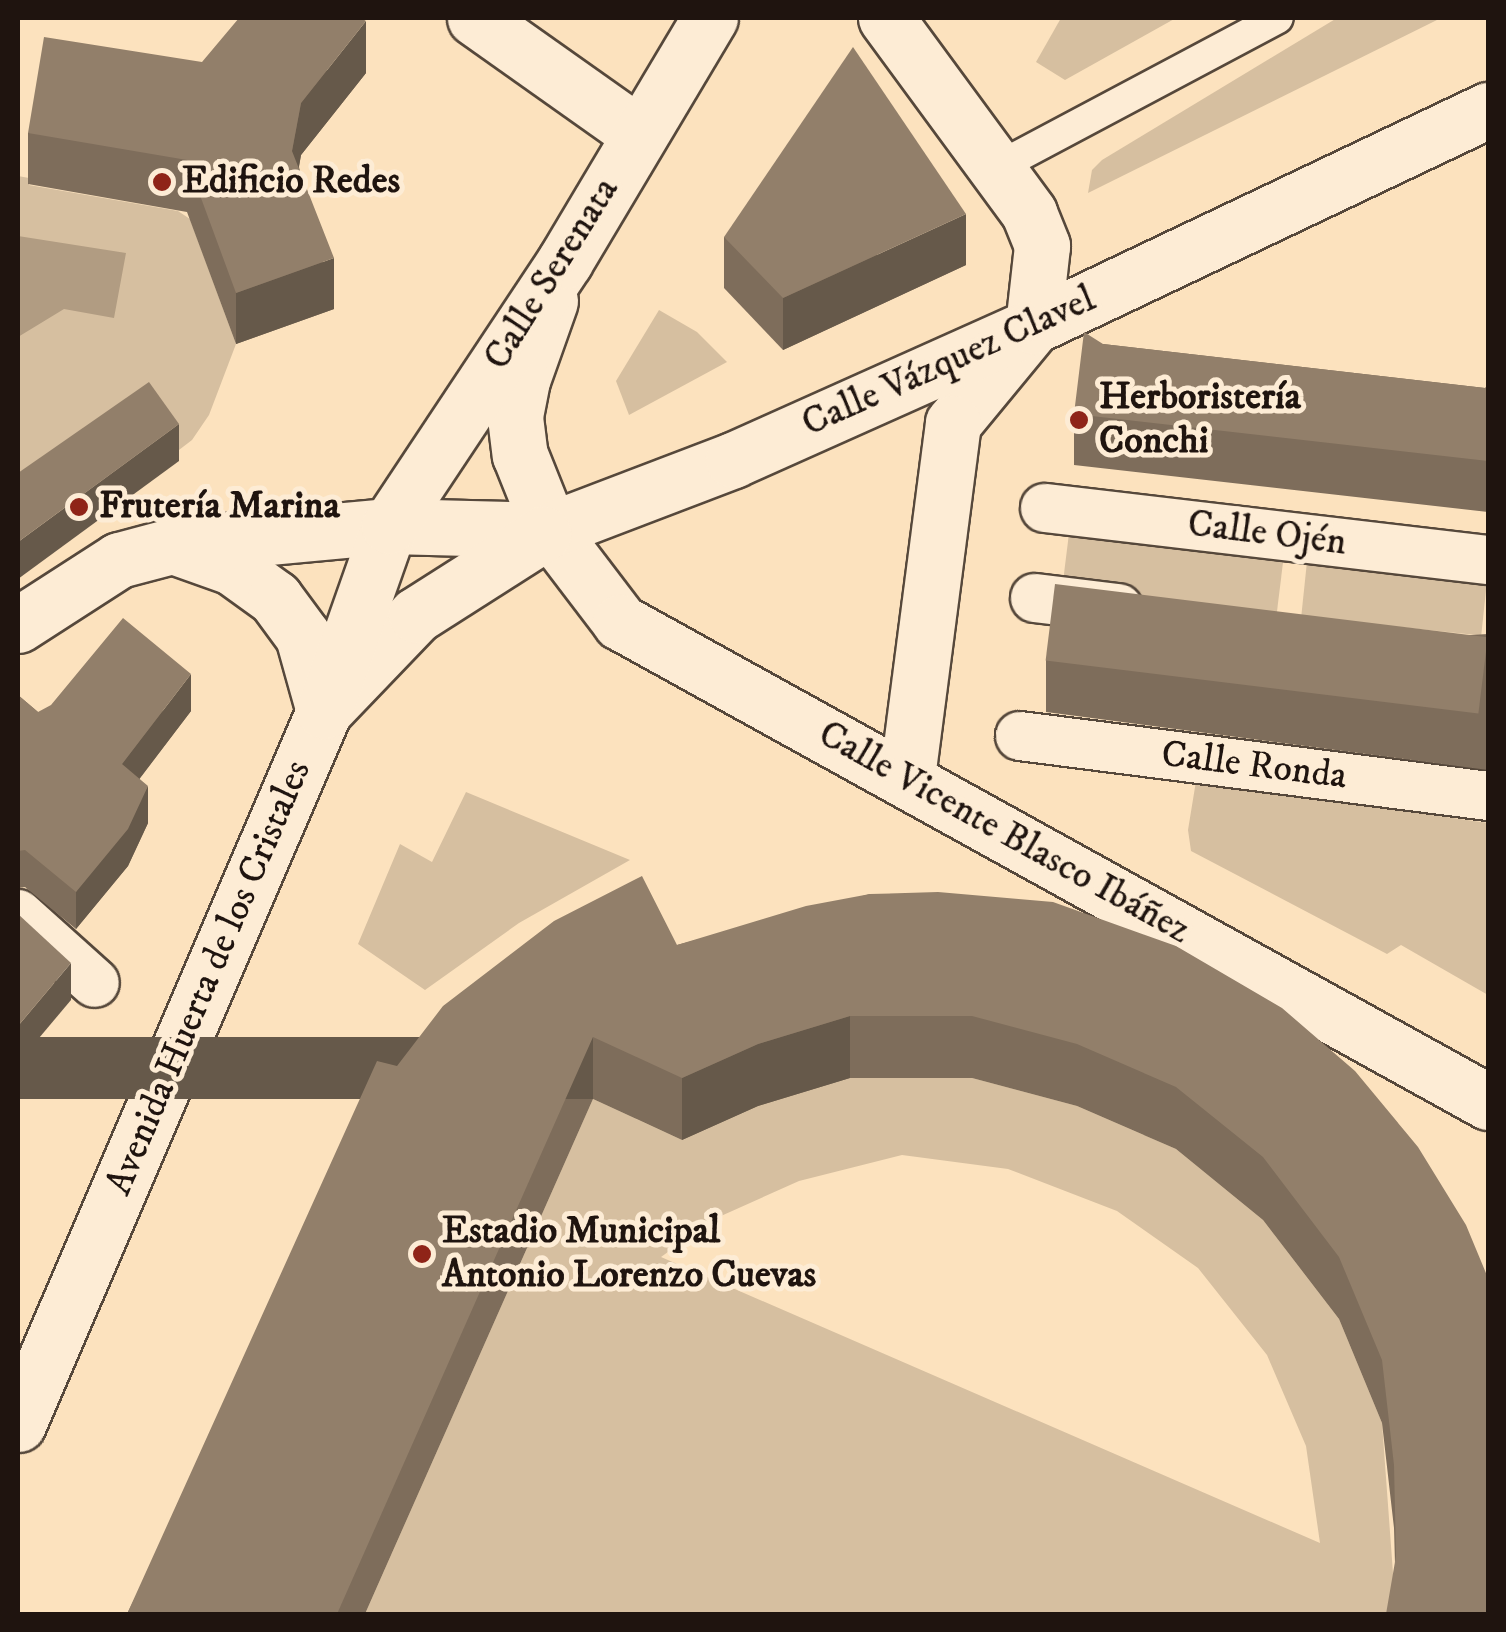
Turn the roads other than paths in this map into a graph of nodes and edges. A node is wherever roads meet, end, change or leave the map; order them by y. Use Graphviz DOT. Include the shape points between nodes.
graph roads {
  1 [pos="475,18"];
  2 [pos="710,18"];
  3 [pos="886,18"];
  4 [pos="1278,18"];
  5 [pos="1488,110"];
  6 [pos="639,134"];
  7 [pos="996,168"];
  8 [pos="565,260"];
  9 [pos="1033,326"];
  10 [pos="1045,508"];
  11 [pos="388,526"];
  12 [pos="550,530"];
  13 [pos="172,546"];
  14 [pos="1488,560"];
  15 [pos="1035,598"];
  16 [pos="1153,613"];
  17 [pos="18,625"];
  18 [pos="324,711"];
  19 [pos="1020,736"];
  20 [pos="907,778"];
  21 [pos="1488,796"];
  22 [pos="18,914"];
  23 [pos="95,982"];
  24 [pos="1488,1102"];
  25 [pos="18,1424"];
  1 -- 6 [label="street"];
  2 -- 6 [label="street, Calle Serenata"];
  3 -- 7 [label="street"];
  4 -- 7 [label="lane"];
  5 -- 9 [label="street, Calle Vázquez Clavel"];
  6 -- 8 [label="street, Calle Serenata"];
  7 -- 9 [label="street" via="1029,214 1042,246"];
  8 -- 11 [label="street, Calle Serenata"];
  8 -- 12 [label="street, Calle Vicente Blasco Ibáñez" via="515,418 520,454"];
  9 -- 12 [label="street, Calle Vázquez Clavel" via="733,460"];
  9 -- 20 [label="street" via="954,423"];
  10 -- 14 [label="street, Calle Ojén"];
  11 -- 12 [label="street, Calle Vázquez Clavel"];
  11 -- 13 [label="street, Calle Vázquez Clavel"];
  11 -- 18 [label="street, Avenida Huerta de los Cristales"];
  12 -- 18 [label="street" via="416,616"];
  12 -- 20 [label="street, Calle Vicente Blasco Ibáñez" via="620,622"];
  13 -- 17 [label="street, Calle Vázquez Clavel" via="119,560"];
  13 -- 18 [label="street" via="232,567 275,598 303,636"];
  15 -- 16 [label="street"];
  18 -- 25 [label="street, Avenida Huerta de los Cristales"];
  19 -- 21 [label="street, Calle Ronda"];
  20 -- 24 [label="street, Calle Vicente Blasco Ibáñez"];
  22 -- 23 [label="street"];
}
